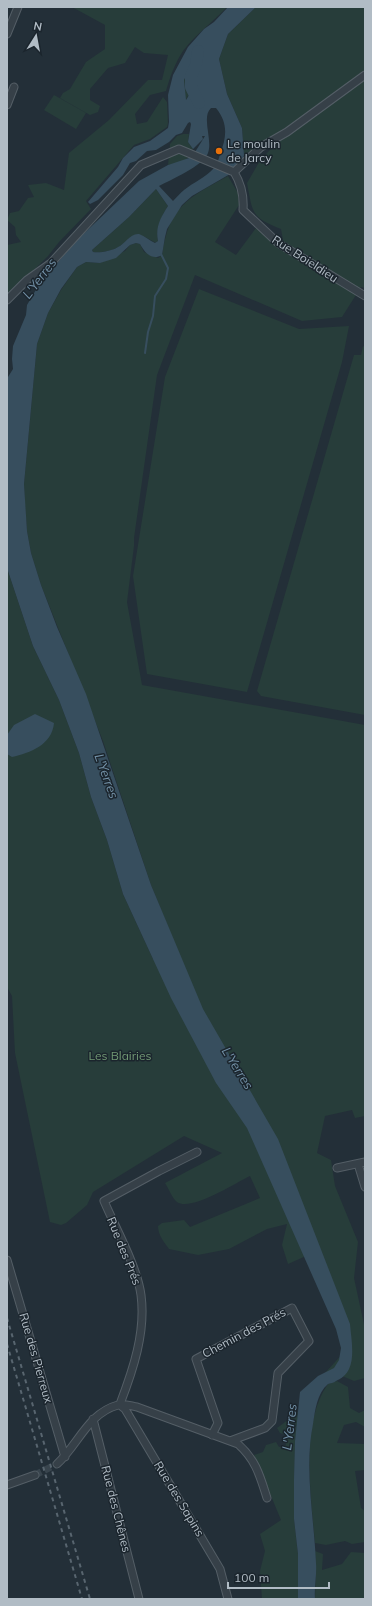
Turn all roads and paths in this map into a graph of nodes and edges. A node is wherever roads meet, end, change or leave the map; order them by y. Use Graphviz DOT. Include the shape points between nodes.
graph roads {
  1 [pos="18,7"];
  2 [pos="7,34"];
  3 [pos="365,75"];
  4 [pos="14,87"];
  5 [pos="7,105"];
  6 [pos="234,172"];
  7 [pos="365,296"];
  8 [pos="7,300"];
  9 [pos="197,1152"];
  10 [pos="361,1163"];
  11 [pos="336,1168"];
  12 [pos="365,1187"];
  13 [pos="7,1260"];
  14 [pos="120,1404"];
  15 [pos="93,1419"];
  16 [pos="212,1435"];
  17 [pos="230,1441"];
  18 [pos="65,1457"];
  19 [pos="57,1464"];
  20 [pos="35,1475"];
  21 [pos="7,1485"];
  22 [pos="267,1498"];
  23 [pos="139,1599"];
  24 [pos="228,1599"];
  1 -- 2 [label="street"];
  3 -- 6 [label="street" via="261,147"];
  4 -- 5 [label="street"];
  6 -- 7 [label="street, Rue Boieldieu" via="244,196 243,210 266,234"];
  6 -- 8 [label="street" via="179,149 141,165 50,262"];
  9 -- 14 [label="street, Rue des Prés" via="159,1170 104,1202 132,1266 141,1294 139,1345"];
  10 -- 11 [label="street"];
  10 -- 12 [label="street"];
  13 -- 18 [label="street, Rue des Pierreux"];
  14 -- 15 [label="street"];
  14 -- 16 [label="street" via="137,1407"];
  14 -- 24 [label="street, Rue des Sapins" via="220,1569"];
  15 -- 18 [label="street"];
  15 -- 23 [label="street, Rue des Chênes"];
  16 -- 17 [label="street"];
  16 -- 17 [label="street, Chemin des Prés" via="218,1424 196,1359 292,1308 309,1341 278,1373 272,1421 265,1428"];
  17 -- 22 [label="street" via="247,1452 255,1464"];
  18 -- 19 [label="street"];
  20 -- 21 [label="street"];
}
